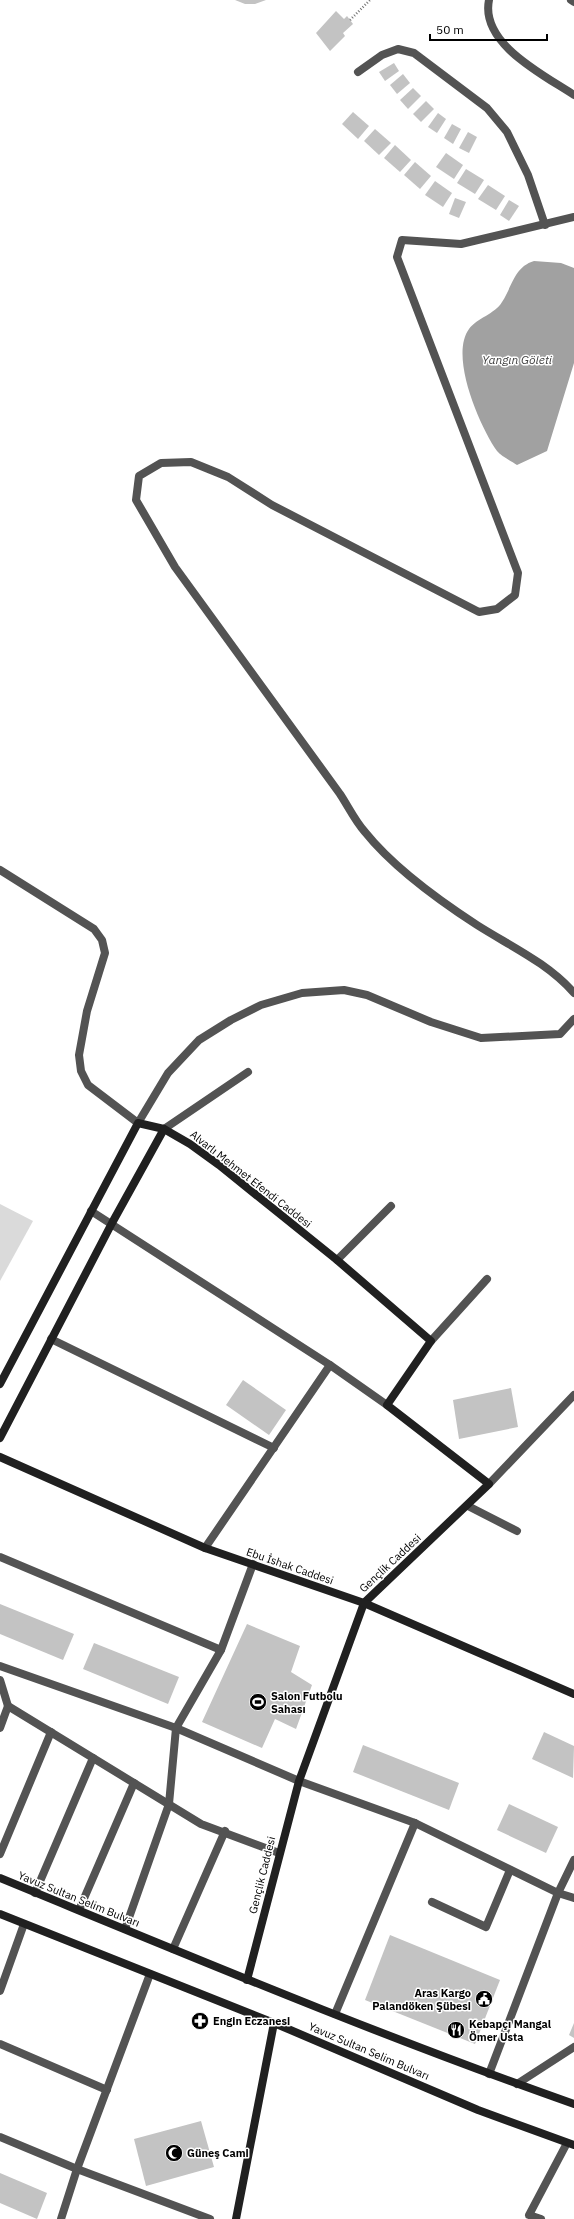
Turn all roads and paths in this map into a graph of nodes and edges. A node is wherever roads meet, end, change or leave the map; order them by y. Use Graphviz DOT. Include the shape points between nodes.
graph roads {
  1 [pos="370,0"];
  2 [pos="489,0"];
  3 [pos="571,0"];
  4 [pos="574,2"];
  5 [pos="350,20"];
  6 [pos="358,72"];
  7 [pos="574,95"];
  8 [pos="574,217"];
  9 [pos="545,225"];
  10 [pos="0,870"];
  11 [pos="574,993"];
  12 [pos="574,1020"];
  13 [pos="248,1072"];
  14 [pos="138,1123"];
  15 [pos="164,1129"];
  16 [pos="391,1206"];
  17 [pos="92,1211"];
  18 [pos="112,1223"];
  19 [pos="337,1260"];
  20 [pos="487,1279"];
  21 [pos="51,1339"];
  22 [pos="431,1341"];
  23 [pos="330,1365"];
  24 [pos="0,1384"];
  25 [pos="574,1395"];
  26 [pos="387,1405"];
  27 [pos="0,1438"];
  28 [pos="274,1448"];
  29 [pos="0,1457"];
  30 [pos="489,1484"];
  31 [pos="468,1506"];
  32 [pos="517,1531"];
  33 [pos="205,1548"];
  34 [pos="0,1557"];
  35 [pos="253,1564"];
  36 [pos="364,1603"];
  37 [pos="220,1650"];
  38 [pos="0,1666"];
  39 [pos="0,1680"];
  40 [pos="574,1694"];
  41 [pos="8,1706"];
  42 [pos="0,1728"];
  43 [pos="176,1728"];
  44 [pos="51,1732"];
  45 [pos="93,1758"];
  46 [pos="299,1780"];
  47 [pos="134,1783"];
  48 [pos="169,1804"];
  49 [pos="415,1823"];
  50 [pos="225,1831"];
  51 [pos="279,1853"];
  52 [pos="0,1854"];
  53 [pos="574,1860"];
  54 [pos="510,1870"];
  55 [pos="0,1878"];
  56 [pos="35,1893"];
  57 [pos="558,1893"];
  58 [pos="574,1898"];
  59 [pos="432,1902"];
  60 [pos="79,1910"];
  61 [pos="0,1914"];
  62 [pos="24,1924"];
  63 [pos="125,1929"];
  64 [pos="173,1949"];
  65 [pos="150,1974"];
  66 [pos="247,1980"];
  67 [pos="0,1991"];
  68 [pos="335,2014"];
  69 [pos="274,2023"];
  70 [pos="0,2044"];
  71 [pos="574,2047"];
  72 [pos="489,2074"];
  73 [pos="517,2084"];
  74 [pos="107,2090"];
  75 [pos="574,2104"];
  76 [pos="0,2137"];
  77 [pos="571,2144"];
  78 [pos="77,2169"];
  79 [pos="61,2219"];
  80 [pos="210,2219"];
  81 [pos="236,2219"];
  82 [pos="541,2219"];
  1 -- 5 [label="path"];
  2 -- 7 [label="street" via="487,11 510,53"];
  3 -- 4 [label="street"];
  6 -- 9 [label="street" via="382,55 398,49 414,53 487,108 507,132 528,175"];
  8 -- 9 [label="street"];
  9 -- 11 [label="street" via="461,244 402,240 397,257 518,573 515,595 497,609 479,612 272,505 228,477 190,462 161,463 139,476 136,500 175,567 336,788 365,832 403,871 476,924 529,956 565,982"];
  10 -- 14 [label="street" via="94,929 102,940 104,953 87,1011 79,1055 81,1071 88,1085"];
  12 -- 14 [label="street" via="560,1034 481,1038 431,1022 368,995 344,990 302,993 261,1005 199,1040 168,1073"];
  13 -- 15 [label="street"];
  14 -- 15 [label="street, Alvarlı Mehmet Efendi Caddesi"];
  14 -- 17 [label="street"];
  15 -- 18 [label="street"];
  15 -- 19 [label="street, Alvarlı Mehmet Efendi Caddesi" via="219,1165"];
  16 -- 19 [label="street"];
  17 -- 18 [label="street"];
  17 -- 24 [label="street"];
  18 -- 21 [label="street"];
  18 -- 23 [label="street"];
  19 -- 22 [label="street, Alvarlı Mehmet Efendi Caddesi"];
  20 -- 22 [label="street"];
  21 -- 27 [label="street"];
  21 -- 28 [label="street"];
  22 -- 26 [label="street"];
  23 -- 26 [label="street"];
  23 -- 28 [label="street"];
  25 -- 30 [label="street, Gençlik Caddesi"];
  26 -- 30 [label="street"];
  28 -- 33 [label="street"];
  29 -- 33 [label="street, Ebu İshak Caddesi"];
  30 -- 31 [label="street, Gençlik Caddesi"];
  31 -- 32 [label="street"];
  31 -- 36 [label="street, Gençlik Caddesi"];
  33 -- 35 [label="street, Ebu İshak Caddesi"];
  34 -- 37 [label="street"];
  35 -- 36 [label="street, Ebu İshak Caddesi"];
  35 -- 37 [label="street"];
  36 -- 40 [label="street, Ebu İshak Caddesi"];
  36 -- 46 [label="street, Gençlik Caddesi"];
  37 -- 43 [label="street"];
  38 -- 43 [label="street"];
  39 -- 41 [label="street"];
  41 -- 42 [label="street"];
  41 -- 44 [label="street"];
  43 -- 46 [label="street"];
  43 -- 48 [label="street"];
  44 -- 45 [label="street"];
  44 -- 52 [label="street"];
  45 -- 47 [label="street"];
  45 -- 56 [label="street"];
  46 -- 49 [label="street"];
  46 -- 51 [label="street, Gençlik Caddesi"];
  47 -- 48 [label="street"];
  47 -- 60 [label="street"];
  48 -- 50 [label="street" via="201,1824"];
  48 -- 63 [label="street"];
  49 -- 54 [label="street"];
  49 -- 68 [label="street"];
  50 -- 51 [label="street"];
  50 -- 64 [label="street"];
  51 -- 66 [label="street, Gençlik Caddesi"];
  53 -- 57 [label="street"];
  54 -- 57 [label="street"];
  54 -- 59 [label="street" via="486,1928"];
  55 -- 56 [label="street, Yavuz Sultan Selim Bulvarı"];
  56 -- 60 [label="street, Yavuz Sultan Selim Bulvarı"];
  57 -- 58 [label="street"];
  57 -- 72 [label="street"];
  60 -- 63 [label="street, Yavuz Sultan Selim Bulvarı"];
  61 -- 62 [label="street, Yavuz Sultan Selim Bulvarı"];
  62 -- 65 [label="street, Yavuz Sultan Selim Bulvarı"];
  62 -- 67 [label="street"];
  63 -- 64 [label="street, Yavuz Sultan Selim Bulvarı"];
  64 -- 66 [label="street, Yavuz Sultan Selim Bulvarı"];
  65 -- 69 [label="street, Yavuz Sultan Selim Bulvarı"];
  65 -- 74 [label="street"];
  66 -- 68 [label="street, Yavuz Sultan Selim Bulvarı"];
  68 -- 72 [label="street, Yavuz Sultan Selim Bulvarı"];
  69 -- 77 [label="street, Yavuz Sultan Selim Bulvarı" via="478,2110"];
  69 -- 81 [label="street"];
  70 -- 74 [label="street"];
  71 -- 73 [label="street"];
  72 -- 73 [label="street, Yavuz Sultan Selim Bulvarı"];
  73 -- 75 [label="street, Yavuz Sultan Selim Bulvarı"];
  74 -- 78 [label="street"];
  76 -- 78 [label="street"];
  77 -- 82 [label="street" via="529,2215"];
  78 -- 79 [label="street"];
  78 -- 80 [label="street"];
}
